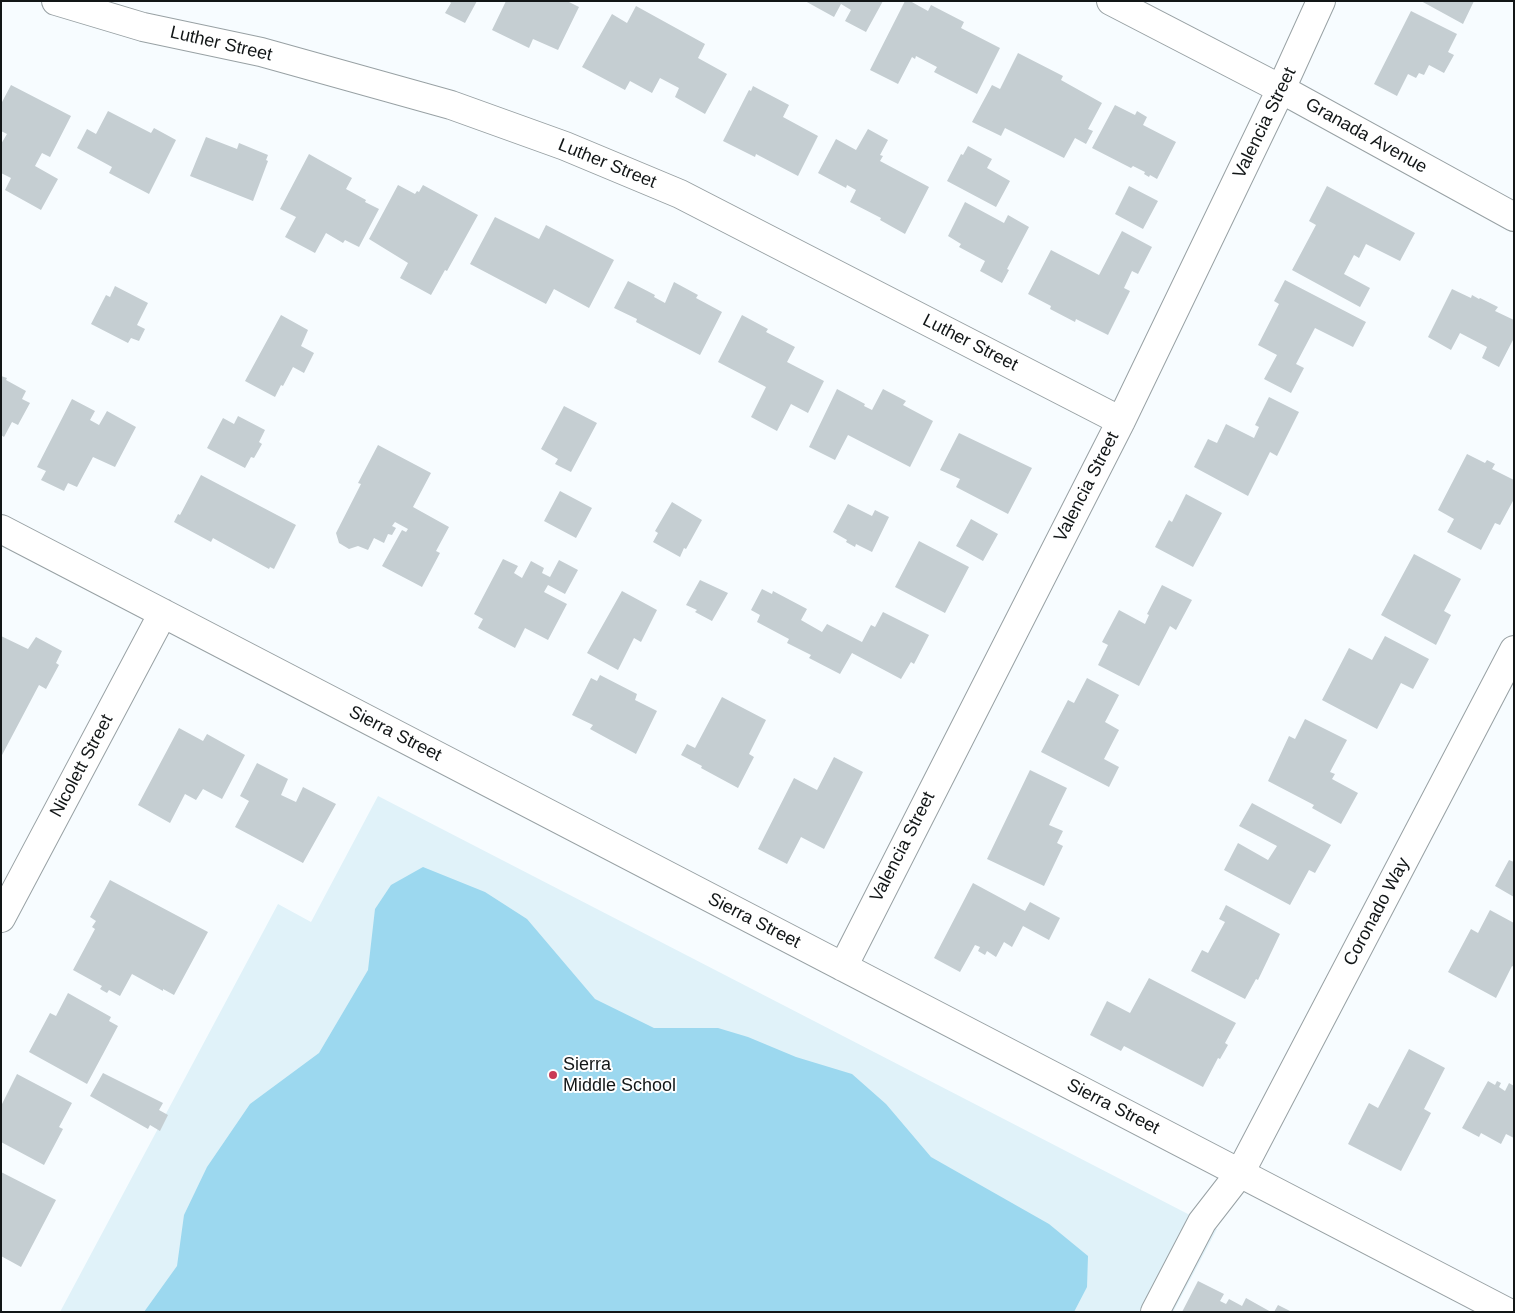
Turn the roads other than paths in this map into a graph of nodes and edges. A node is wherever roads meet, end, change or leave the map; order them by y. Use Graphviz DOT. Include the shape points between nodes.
graph roads {
  1 [pos="56,1"];
  2 [pos="1111,1"];
  3 [pos="1321,1"];
  4 [pos="1282,89"];
  5 [pos="1514,217"];
  6 [pos="1121,421"];
  7 [pos="1,529"];
  8 [pos="163,613"];
  9 [pos="1514,650"];
  10 [pos="1,918"];
  11 [pos="843,967"];
  12 [pos="1240,1173"];
  13 [pos="1155,1312"];
  14 [pos="1507,1312"];
  1 -- 6 [label="street, Luther Street" via="143,27 261,52 451,105 565,146 680,194"];
  2 -- 4 [label="street, Granada Avenue"];
  3 -- 4 [label="street, Valencia Street"];
  4 -- 5 [label="street, Granada Avenue"];
  4 -- 6 [label="street, Valencia Street"];
  6 -- 11 [label="street, Valencia Street"];
  7 -- 8 [label="street, Sierra Street"];
  8 -- 10 [label="street, Nicolett Street"];
  8 -- 11 [label="street, Sierra Street"];
  9 -- 12 [label="street, Coronado Way"];
  11 -- 12 [label="street, Sierra Street"];
  12 -- 13 [label="street, Coronado Way" via="1202,1222"];
  12 -- 14 [label="street, Sierra Street"];
}
